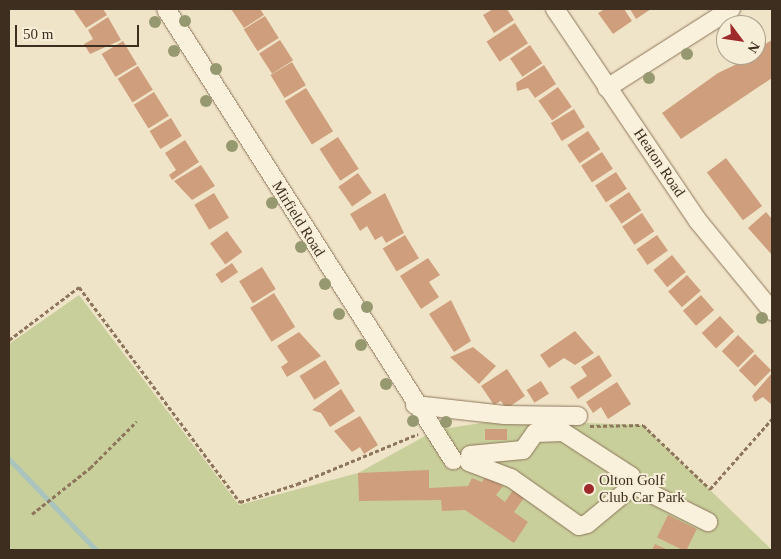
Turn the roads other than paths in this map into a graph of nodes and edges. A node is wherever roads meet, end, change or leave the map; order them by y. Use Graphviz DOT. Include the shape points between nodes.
graph roads {
  1 [pos="166,9"];
  2 [pos="555,9"];
  3 [pos="731,9"];
  4 [pos="607,88"];
  5 [pos="772,311"];
  6 [pos="415,405"];
  7 [pos="582,421"];
  8 [pos="463,457"];
  9 [pos="634,485"];
  10 [pos="708,522"];
  1 -- 6 [label="street, Mirfield Road"];
  2 -- 4 [label="street, Heaton Road"];
  3 -- 4 [label="street"];
  4 -- 5 [label="street, Heaton Road" via="698,220"];
  6 -- 7 [label="street"];
  6 -- 8 [label="street, Mirfield Road" via="430,428"];
  8 -- 9 [label="street" via="522,450 535,433 563,432 630,476"];
  8 -- 9 [label="street" via="511,478 579,526 588,524"];
  9 -- 10 [label="street"];
}
